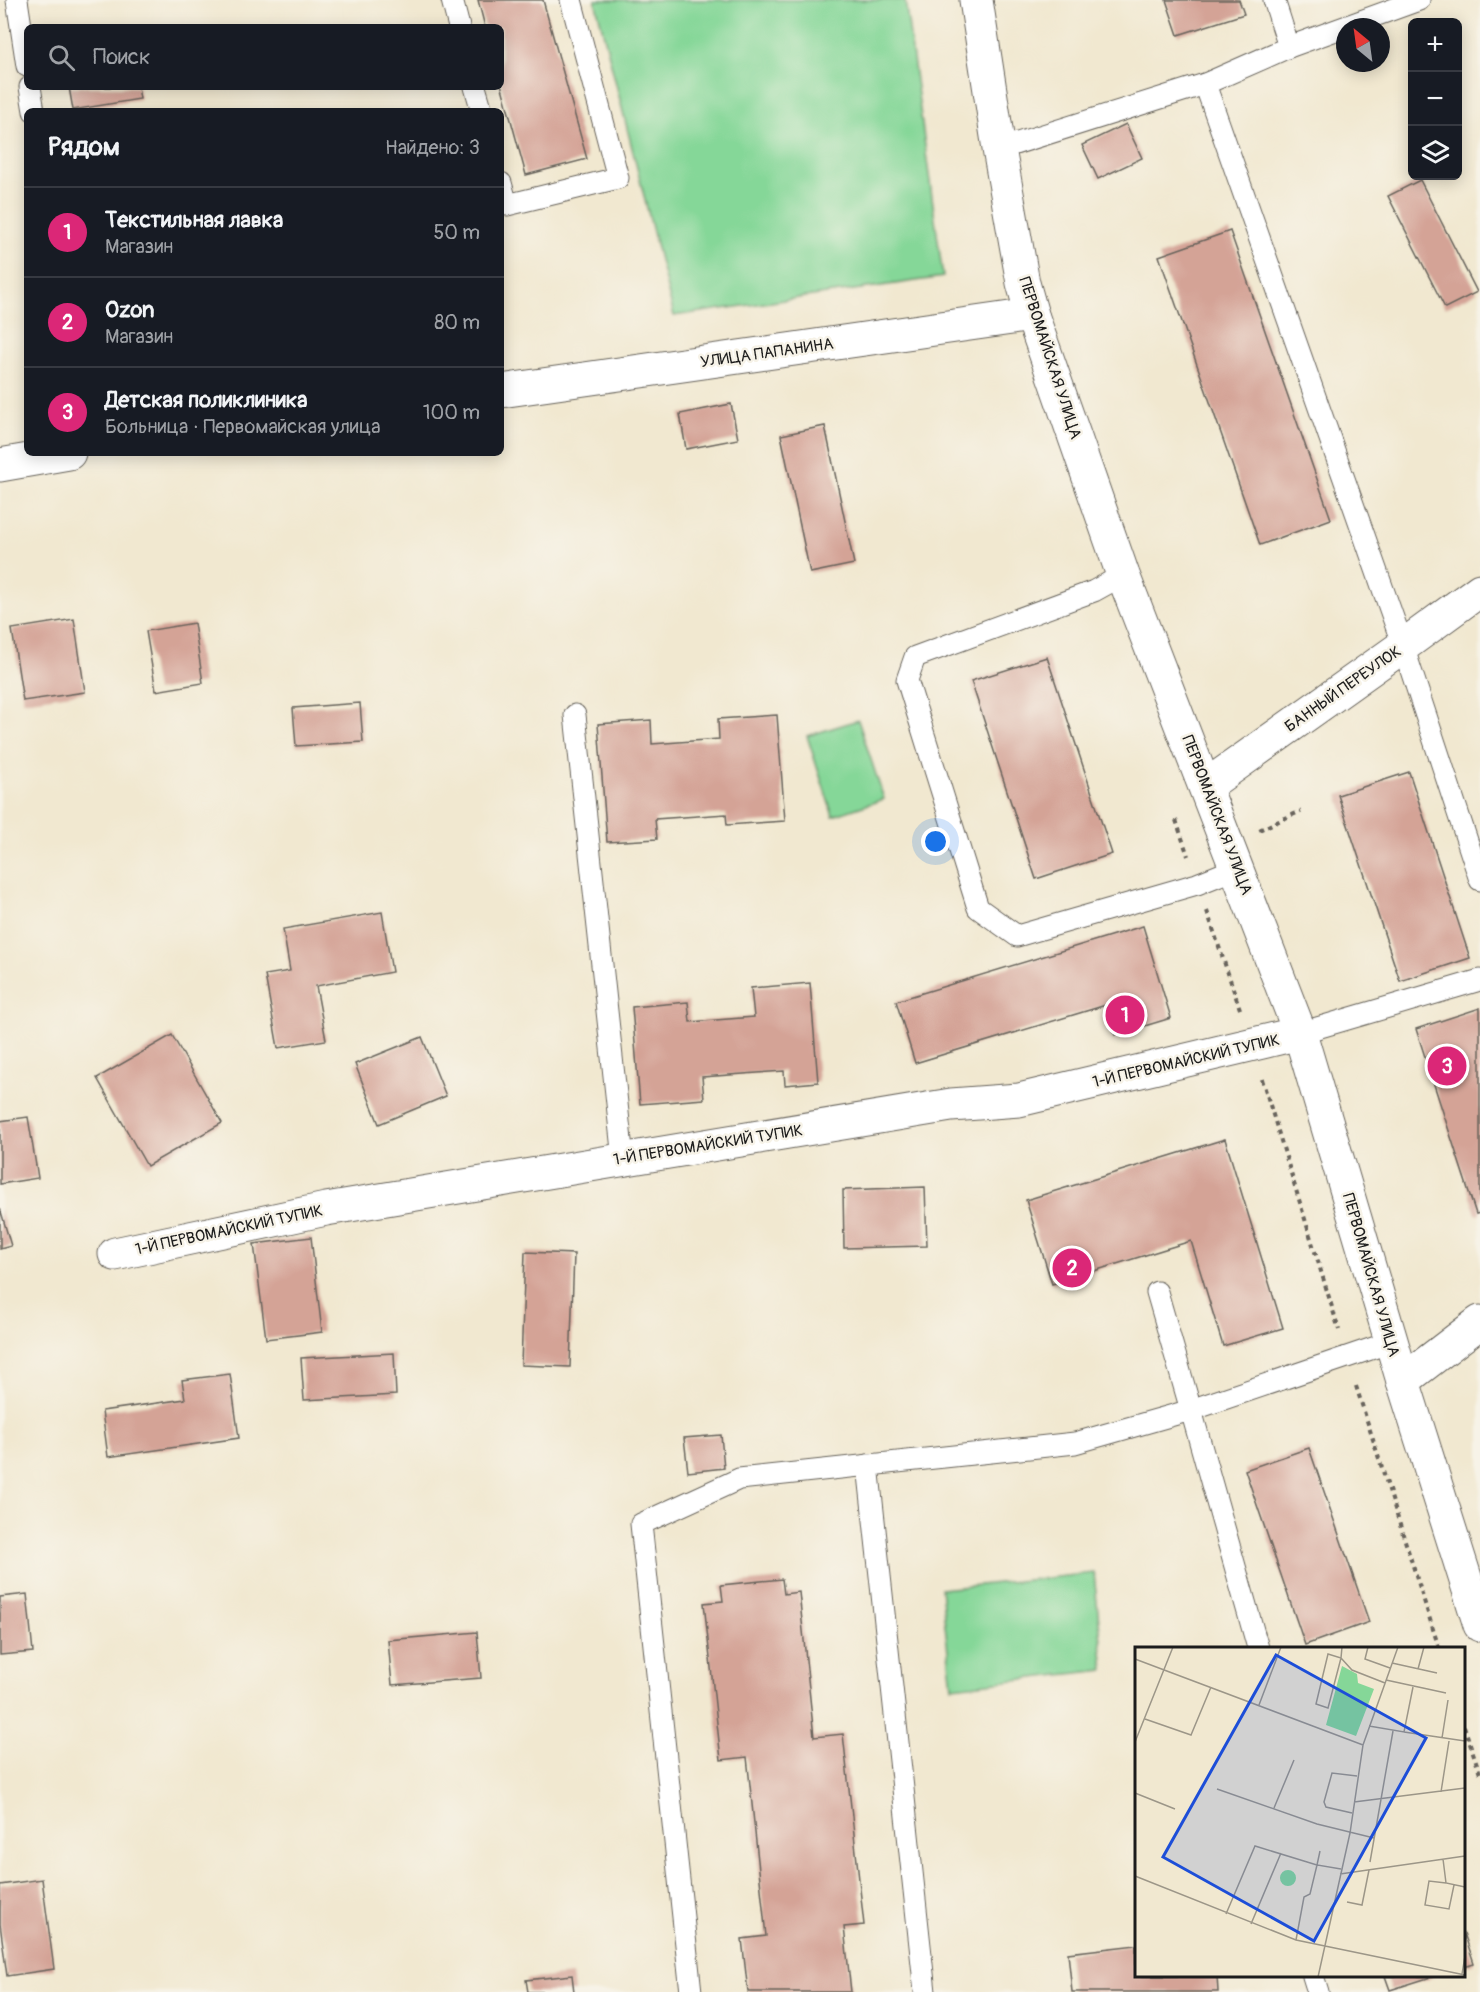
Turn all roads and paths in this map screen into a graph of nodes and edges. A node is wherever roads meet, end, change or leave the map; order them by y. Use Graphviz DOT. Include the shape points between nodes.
graph roads {
  1 [pos="17,0"];
  2 [pos="452,0"];
  3 [pos="571,0"];
  4 [pos="976,0"];
  5 [pos="1274,0"];
  6 [pos="1419,0"];
  7 [pos="458,24"];
  8 [pos="24,46"];
  9 [pos="1289,47"];
  10 [pos="1205,84"];
  11 [pos="30,90"];
  12 [pos="476,90"];
  13 [pos="34,108"];
  14 [pos="481,108"];
  15 [pos="999,149"];
  16 [pos="504,194"];
  17 [pos="1032,315"];
  18 [pos="504,391"];
  19 [pos="52,456"];
  20 [pos="0,465"];
  21 [pos="1123,575"];
  22 [pos="1480,590"];
  23 [pos="1403,646"];
  24 [pos="575,715"];
  25 [pos="1206,786"];
  26 [pos="1174,816"];
  27 [pos="1237,868"];
  28 [pos="1480,879"];
  29 [pos="1197,884"];
  30 [pos="1480,980"];
  31 [pos="1300,1033"];
  32 [pos="1252,1045"];
  33 [pos="623,1159"];
  34 [pos="115,1254"];
  35 [pos="1157,1292"];
  36 [pos="1480,1322"];
  37 [pos="1391,1342"];
  38 [pos="1347,1356"];
  39 [pos="1402,1381"];
  40 [pos="1191,1410"];
  41 [pos="868,1465"];
  42 [pos="1480,1625"];
  43 [pos="1258,1647"];
  44 [pos="1439,1647"];
  45 [pos="1465,1729"];
  46 [pos="1480,1773"];
  47 [pos="1313,1977"];
  48 [pos="692,1992"];
  49 [pos="925,1992"];
  50 [pos="1318,1992"];
  1 -- 8 [label="lane"];
  2 -- 7 [label="lane"];
  3 -- 16 [label="lane" via="618,178 507,205"];
  4 -- 15 [label="street, ПЕРВОМАЙСКАЯ УЛИЦА"];
  5 -- 9 [label="lane"];
  6 -- 9 [label="lane"];
  9 -- 10 [label="lane"];
  10 -- 15 [label="lane"];
  10 -- 23 [label="lane"];
  11 -- 13 [label="lane"];
  12 -- 14 [label="lane"];
  15 -- 17 [label="street, ПЕРВОМАЙСКАЯ УЛИЦА"];
  17 -- 18 [label="street, УЛИЦА ПАПАНИНА"];
  17 -- 21 [label="street, ПЕРВОМАЙСКАЯ УЛИЦА"];
  19 -- 20 [label="street"];
  21 -- 25 [label="street, ПЕРВОМАЙСКАЯ УЛИЦА"];
  21 -- 29 [label="lane" via="1094,591 915,657 907,680 978,908 1017,936"];
  22 -- 23 [label="street, БАННЫЙ ПЕРЕУЛОК"];
  23 -- 25 [label="street, БАННЫЙ ПЕРЕУЛОК"];
  23 -- 28 [label="lane"];
  24 -- 33 [label="lane"];
  25 -- 27 [label="street, ПЕРВОМАЙСКАЯ УЛИЦА"];
  26 -- 29 [label="path"];
  27 -- 29 [label="lane"];
  27 -- 31 [label="street, ПЕРВОМАЙСКАЯ УЛИЦА"];
  29 -- 32 [label="path"];
  30 -- 31 [label="lane"];
  31 -- 32 [label="street, 1-Й ПЕРВОМАЙСКИЙ ТУПИК"];
  31 -- 37 [label="street, ПЕРВОМАЙСКАЯ УЛИЦА"];
  32 -- 33 [label="street, 1-Й ПЕРВОМАЙСКИЙ ТУПИК" via="1019,1100 951,1105"];
  32 -- 38 [label="path"];
  33 -- 34 [label="street, 1-Й ПЕРВОМАЙСКИЙ ТУПИК" via="326,1209"];
  35 -- 40 [label="lane"];
  36 -- 39 [label="street"];
  37 -- 38 [label="lane"];
  37 -- 39 [label="street, ПЕРВОМАЙСКАЯ УЛИЦА"];
  38 -- 40 [label="lane"];
  38 -- 44 [label="path"];
  39 -- 42 [label="street, ПЕРВОМАЙСКАЯ УЛИЦА"];
  40 -- 41 [label="lane" via="1075,1443"];
  40 -- 43 [label="lane"];
  41 -- 48 [label="lane" via="739,1479 641,1524"];
  41 -- 49 [label="lane"];
  45 -- 46 [label="path"];
  47 -- 50 [label="lane"];
}
